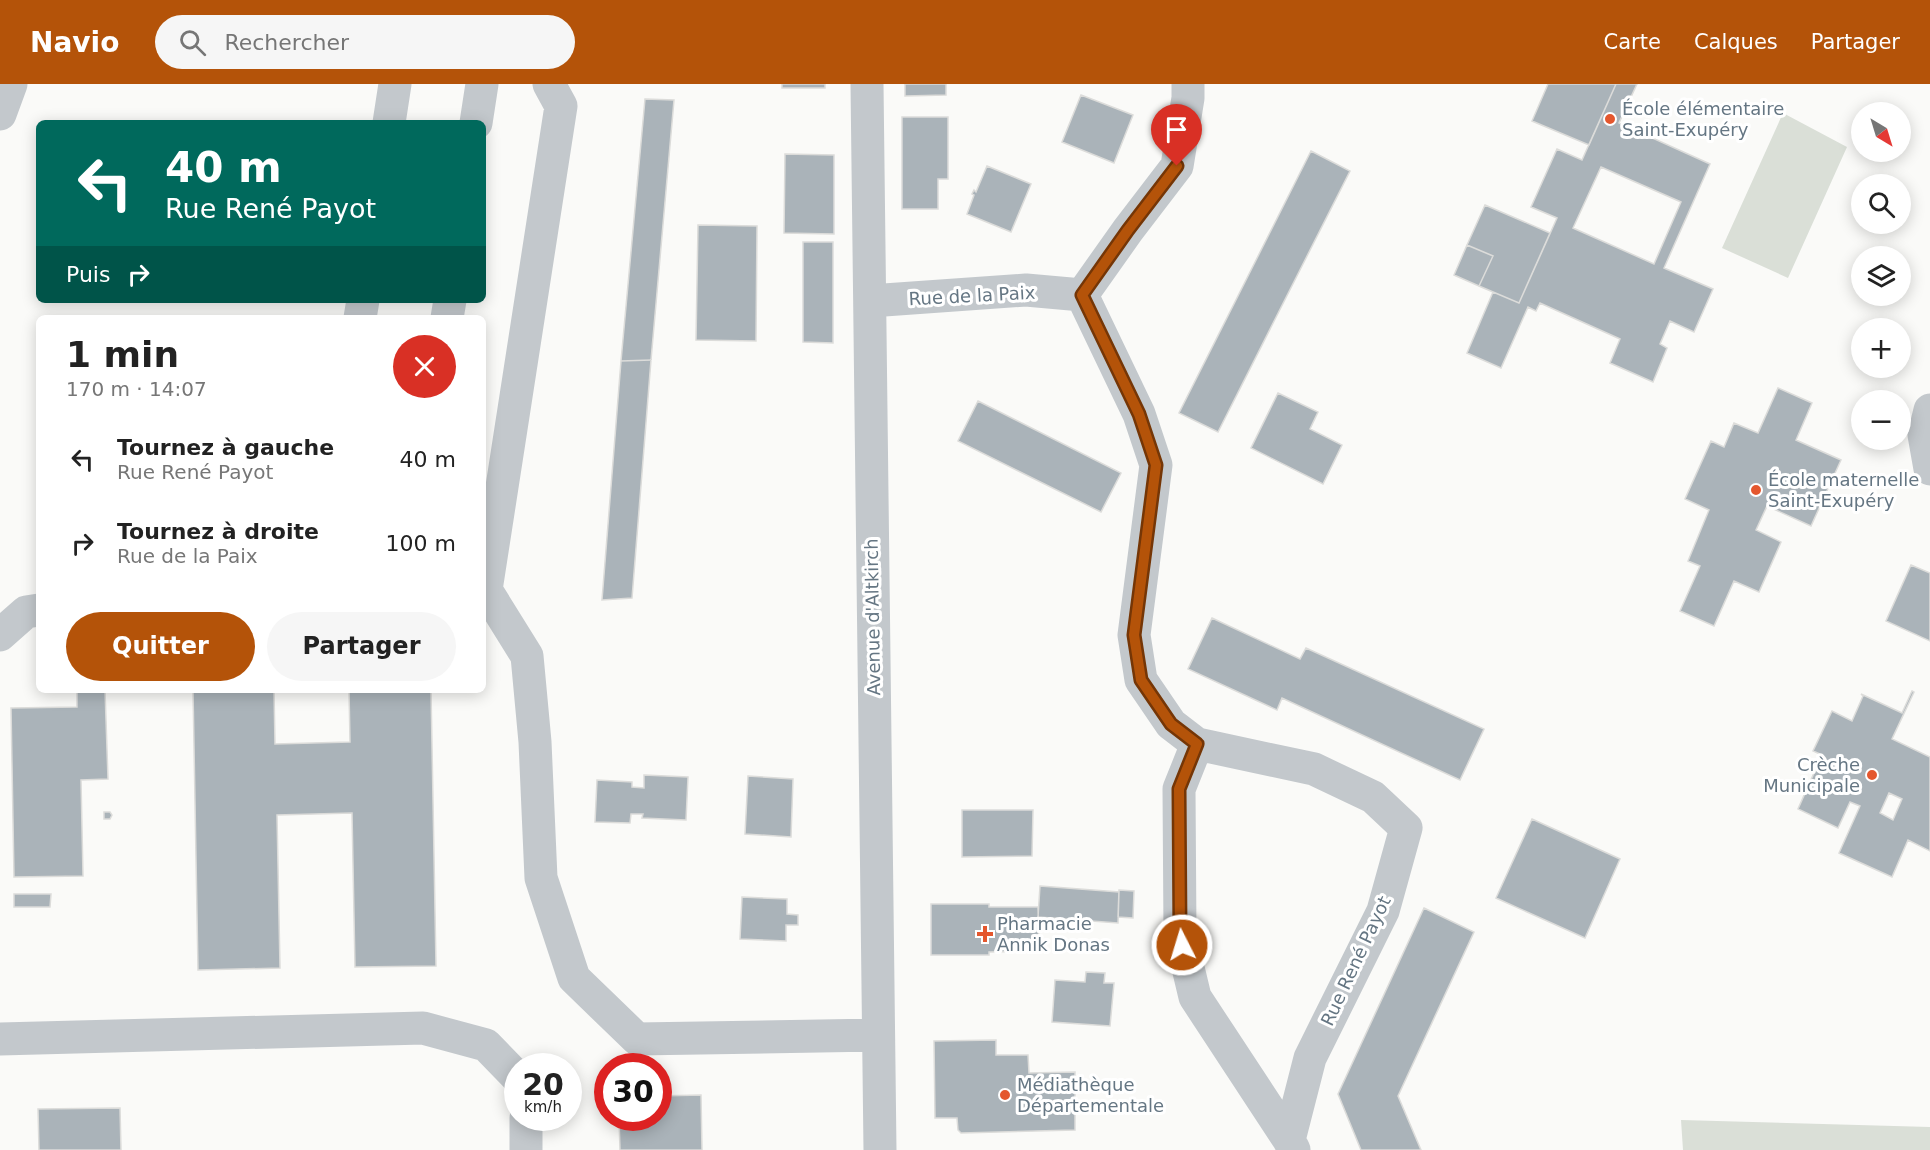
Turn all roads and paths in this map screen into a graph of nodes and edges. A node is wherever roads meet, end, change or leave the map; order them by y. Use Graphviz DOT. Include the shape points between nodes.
graph roads {
  1 [pos="10,84"];
  2 [pos="395,84"];
  3 [pos="482,84"];
  4 [pos="867,84"];
  5 [pos="1188,84"];
  6 [pos="558,91"];
  7 [pos="0,114"];
  8 [pos="389,120"];
  9 [pos="476,120"];
  10 [pos="1082,295"];
  11 [pos="870,301"];
  12 [pos="1930,410"];
  13 [pos="1930,469"];
  14 [pos="486,577"];
  15 [pos="486,593"];
  16 [pos="36,610"];
  17 [pos="0,635"];
  18 [pos="1197,744"];
  19 [pos="878,1035"];
  20 [pos="0,1039"];
  21 [pos="504,1064"];
  22 [pos="525,1131"];
  23 [pos="1291,1145"];
  24 [pos="526,1150"];
  25 [pos="880,1150"];
  1 -- 7 [label="street"];
  2 -- 8 [label="street"];
  3 -- 9 [label="street"];
  4 -- 11 [label="street, Avenue d'Altkirch"];
  5 -- 10 [label="street" via="1177,166"];
  6 -- 14 [label="street"];
  10 -- 11 [label="street, Rue de la Paix" via="1026,291"];
  10 -- 18 [label="street, Rue René Payot" via="1139,414 1156,465 1134,635 1141,680 1171,724"];
  11 -- 19 [label="street, Avenue d'Altkirch"];
  12 -- 13 [label="street" via="1924,435"];
  15 -- 19 [label="street" via="527,656 541,878 574,978 637,1039"];
  16 -- 17 [label="street" via="26,612"];
  18 -- 23 [label="street, Rue René Payot" via="1179,789 1182,945 1195,997"];
  18 -- 23 [label="street, Rue René Payot" via="1314,769 1373,797 1406,828 1383,911 1310,1058"];
  19 -- 25 [label="street, Avenue d'Altkirch"];
  20 -- 21 [label="street" via="423,1028 486,1045"];
  22 -- 24 [label="street"];
}
